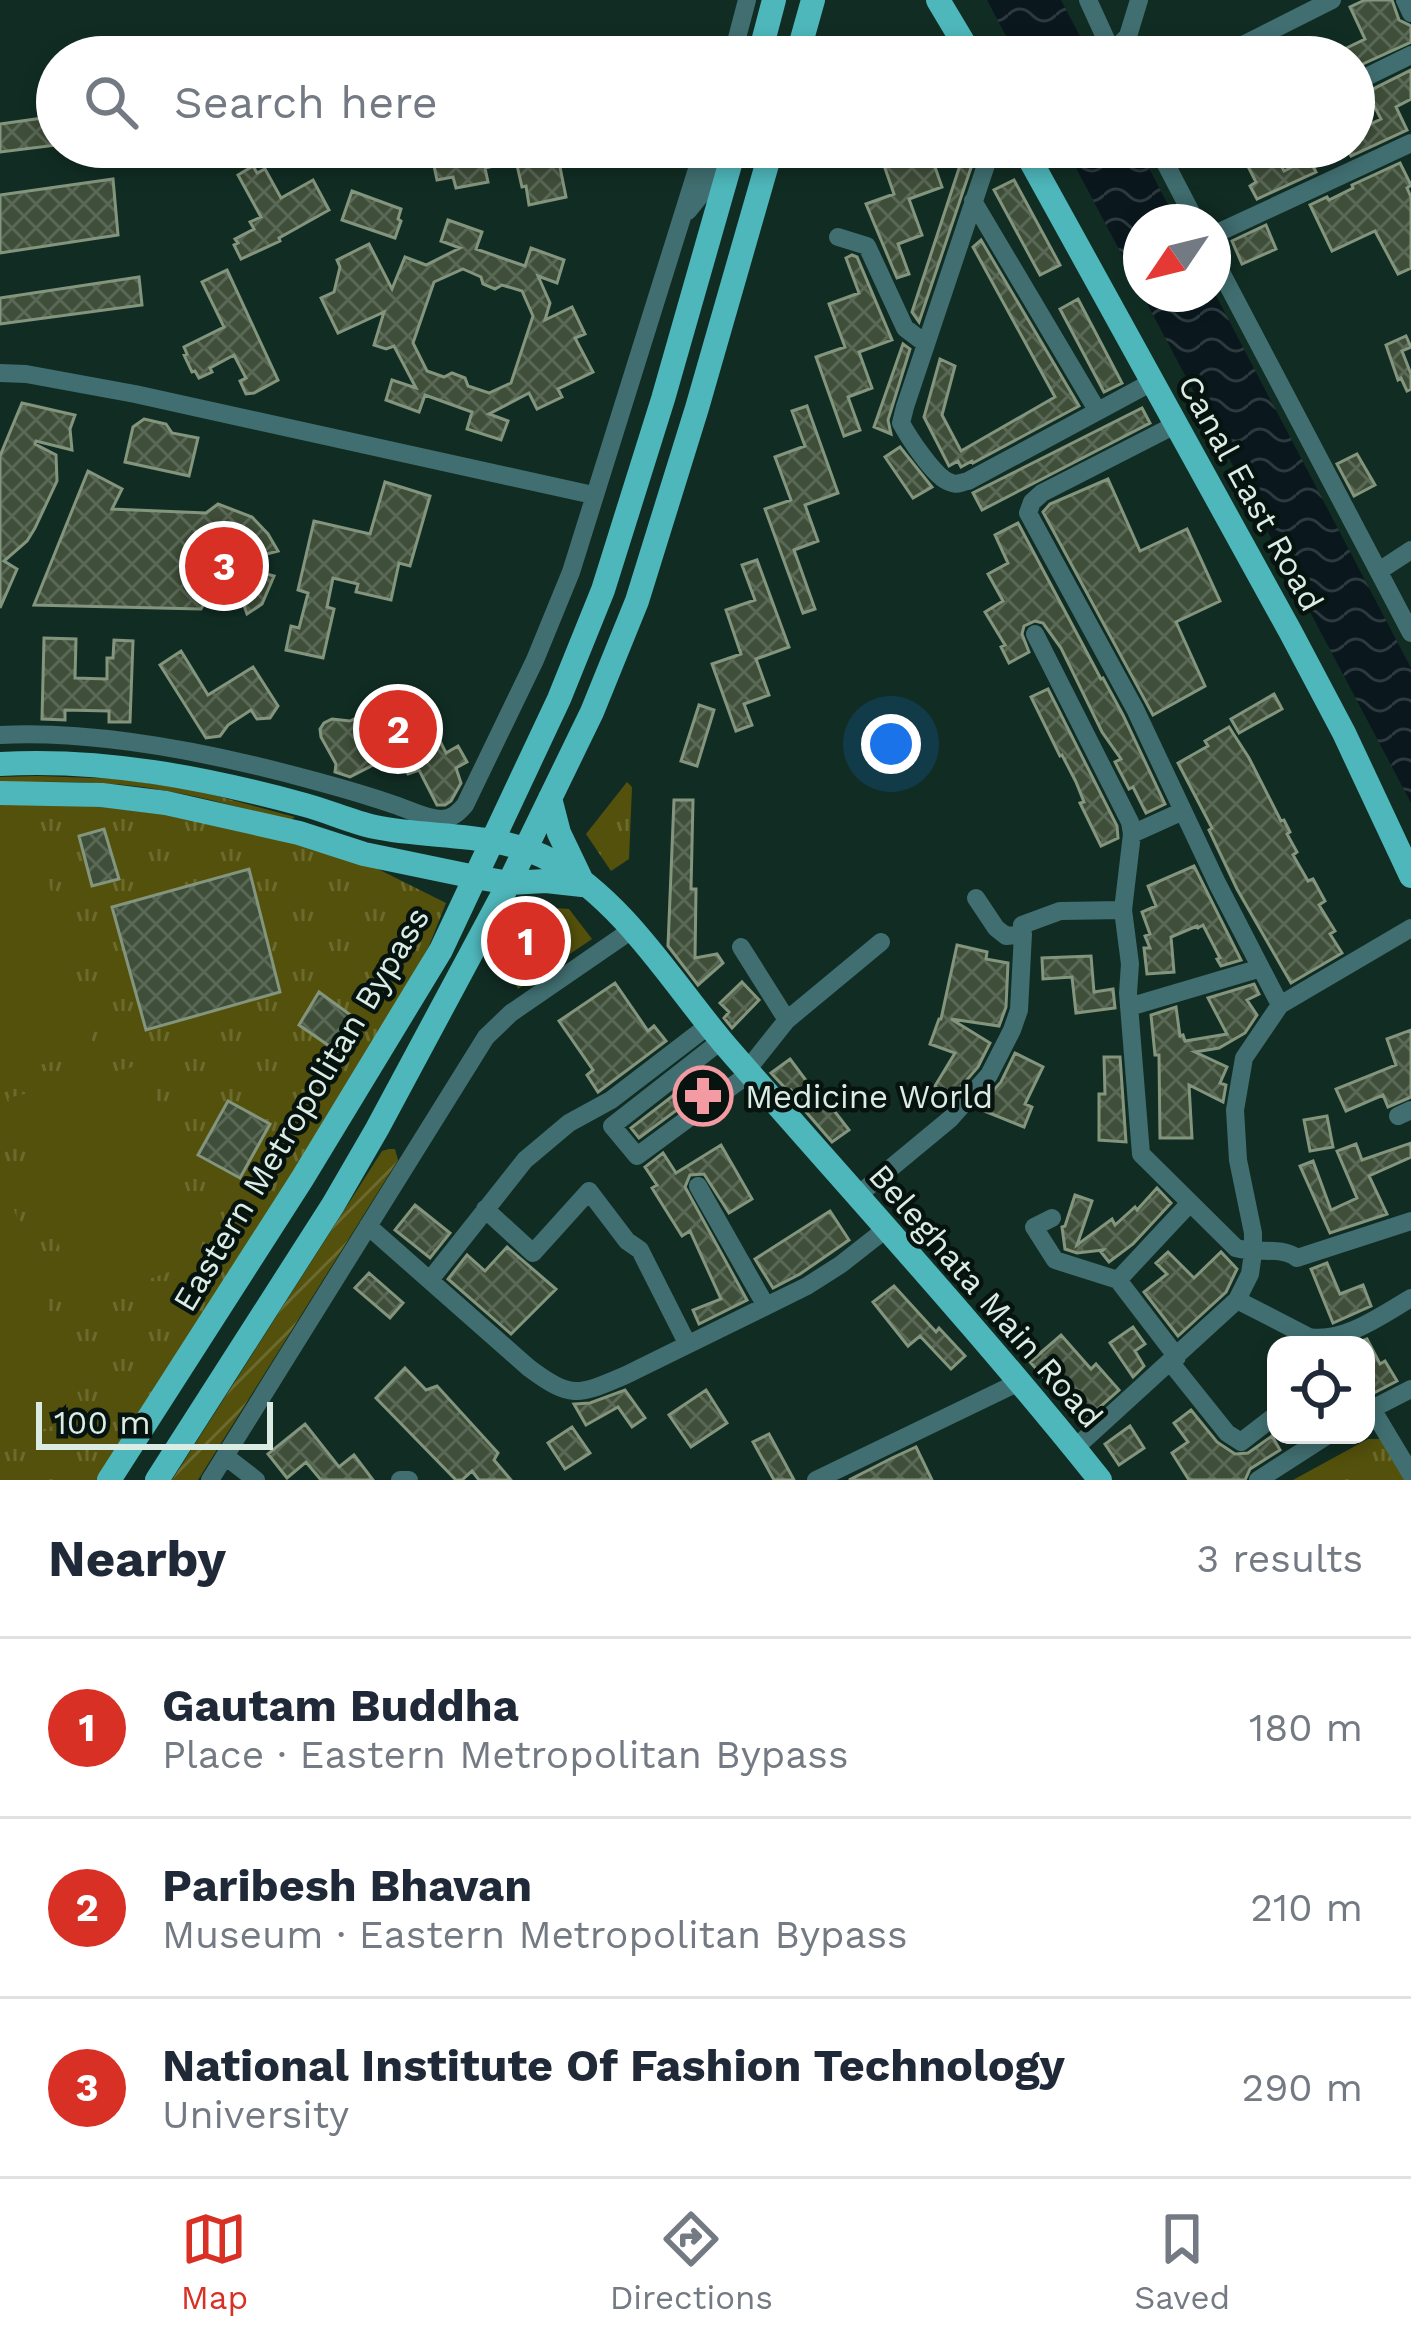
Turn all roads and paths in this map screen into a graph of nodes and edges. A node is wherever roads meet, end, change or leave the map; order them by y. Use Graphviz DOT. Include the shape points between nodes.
graph roads {
  1 [pos="747,0"];
  2 [pos="774,0"];
  3 [pos="813,0"];
  4 [pos="938,0"];
  5 [pos="1088,0"];
  6 [pos="1139,0"];
  7 [pos="1332,0"];
  8 [pos="1405,0"];
  9 [pos="1411,13"];
  10 [pos="738,36"];
  11 [pos="763,36"];
  12 [pos="803,36"];
  13 [pos="959,36"];
  14 [pos="1104,36"];
  15 [pos="1128,36"];
  16 [pos="1261,36"];
  17 [pos="1411,56"];
  18 [pos="1375,73"];
  19 [pos="1406,145"];
  20 [pos="1375,159"];
  21 [pos="698,168"];
  22 [pos="712,168"];
  23 [pos="729,168"];
  24 [pos="766,168"];
  25 [pos="985,168"];
  26 [pos="1034,168"];
  27 [pos="1168,168"];
  28 [pos="1357,168"];
  29 [pos="1411,169"];
  30 [pos="973,201"];
  31 [pos="1187,204"];
  32 [pos="682,220"];
  33 [pos="1231,227"];
  34 [pos="838,237"];
  35 [pos="1231,292"];
  36 [pos="926,344"];
  37 [pos="0,373"];
  38 [pos="1152,382"];
  39 [pos="1097,410"];
  40 [pos="1174,424"];
  41 [pos="593,495"];
  42 [pos="1411,550"];
  43 [pos="1379,571"];
  44 [pos="1411,633"];
  45 [pos="1035,634"];
  46 [pos="0,735"];
  47 [pos="0,764"];
  48 [pos="349,790"];
  49 [pos="0,794"];
  50 [pos="550,798"];
  51 [pos="1183,811"];
  52 [pos="341,816"];
  53 [pos="1132,834"];
  54 [pos="492,842"];
  55 [pos="524,850"];
  56 [pos="1411,876"];
  57 [pos="475,877"];
  58 [pos="509,883"];
  59 [pos="585,885"];
  60 [pos="976,898"];
  61 [pos="1123,910"];
  62 [pos="1022,925"];
  63 [pos="1411,928"];
  64 [pos="633,929"];
  65 [pos="881,942"];
  66 [pos="741,947"];
  67 [pos="1261,968"];
  68 [pos="1280,1005"];
  69 [pos="1129,1007"];
  70 [pos="787,1021"];
  71 [pos="716,1033"];
  72 [pos="749,1071"];
  73 [pos="698,1186"];
  74 [pos="857,1196"];
  75 [pos="1190,1204"];
  76 [pos="485,1209"];
  77 [pos="1052,1218"];
  78 [pos="1411,1222"];
  79 [pos="368,1226"];
  80 [pos="886,1229"];
  81 [pos="1252,1253"];
  82 [pos="430,1280"];
  83 [pos="1118,1280"];
  84 [pos="1411,1298"];
  85 [pos="1237,1300"];
  86 [pos="766,1306"];
  87 [pos="687,1343"];
  88 [pos="1174,1360"];
  89 [pos="1019,1382"];
  90 [pos="1411,1389"];
  91 [pos="1375,1407"];
  92 [pos="1375,1419"];
  93 [pos="1267,1422"];
  94 [pos="1314,1444"];
  95 [pos="1075,1448"];
  96 [pos="225,1456"];
  97 [pos="1411,1474"];
  98 [pos="246,1477"];
  99 [pos="110,1480"];
  100 [pos="157,1480"];
  101 [pos="210,1480"];
  102 [pos="816,1480"];
  103 [pos="1100,1480"];
  104 [pos="1258,1480"];
  1 -- 10 [label="street"];
  2 -- 11 [label="main road"];
  3 -- 12 [label="main road"];
  4 -- 13 [label="main road"];
  5 -- 14 [label="street"];
  6 -- 15 [label="street"];
  7 -- 16 [label="street"];
  8 -- 9 [label="street"];
  17 -- 18 [label="street"];
  19 -- 20 [label="street"];
  19 -- 29 [label="street"];
  21 -- 32 [label="street"];
  22 -- 32 [label="street"];
  23 -- 54 [label="main road, Eastern Metropolitan Bypass" via="602,590"];
  24 -- 50 [label="main road, Eastern Metropolitan Bypass" via="637,601"];
  25 -- 30 [label="street"];
  26 -- 38 [label="main road, Canal East Road"];
  27 -- 31 [label="street"];
  28 -- 33 [label="street"];
  30 -- 36 [label="street"];
  30 -- 39 [label="street"];
  32 -- 41 [label="street"];
  34 -- 36 [label="street" via="867,246 905,328"];
  35 -- 43 [label="street"];
  36 -- 39 [label="street" via="901,423 955,484"];
  37 -- 41 [label="street" via="134,394"];
  38 -- 39 [label="street"];
  38 -- 40 [label="main road, Canal East Road"];
  40 -- 51 [label="street" via="1042,493 1028,513"];
  40 -- 56 [label="main road, Canal East Road" via="1301,651"];
  41 -- 48 [label="street" via="536,660 465,805 446,819"];
  42 -- 43 [label="street"];
  43 -- 44 [label="street"];
  45 -- 53 [label="street"];
  46 -- 48 [label="street" via="123,742"];
  47 -- 52 [label="main road" via="171,774"];
  48 -- 52 [label="street"];
  49 -- 57 [label="main road" via="166,803"];
  50 -- 55 [label="main road, Eastern Metropolitan Bypass"];
  50 -- 59 [label="main road"];
  51 -- 53 [label="street"];
  51 -- 67 [label="street"];
  52 -- 54 [label="main road"];
  53 -- 61 [label="street"];
  54 -- 55 [label="main road"];
  54 -- 57 [label="main road, Eastern Metropolitan Bypass"];
  55 -- 58 [label="main road, Eastern Metropolitan Bypass"];
  55 -- 59 [label="main road"];
  57 -- 58 [label="main road"];
  57 -- 99 [label="main road, Eastern Metropolitan Bypass" via="441,950 337,1122"];
  58 -- 59 [label="main road"];
  58 -- 100 [label="main road, Eastern Metropolitan Bypass" via="333,1204"];
  59 -- 64 [label="main road, Beleghata Main Road"];
  60 -- 74 [label="street" via="1006,936 1023,934 1012,1030 970,1099"];
  61 -- 62 [label="street" via="1060,911"];
  61 -- 69 [label="street"];
  63 -- 68 [label="street"];
  64 -- 71 [label="main road, Beleghata Main Road"];
  64 -- 79 [label="street" via="496,1025"];
  65 -- 70 [label="street"];
  66 -- 70 [label="street"];
  67 -- 68 [label="street"];
  67 -- 69 [label="street"];
  68 -- 81 [label="street" via="1244,1058 1234,1110"];
  69 -- 75 [label="street" via="1141,1154"];
  70 -- 72 [label="street"];
  71 -- 72 [label="main road, Beleghata Main Road"];
  71 -- 72 [label="street" via="612,1126 637,1156"];
  71 -- 76 [label="street" via="568,1123"];
  72 -- 74 [label="main road, Beleghata Main Road"];
  73 -- 86 [label="street"];
  74 -- 80 [label="main road, Beleghata Main Road"];
  75 -- 81 [label="street"];
  75 -- 83 [label="street"];
  76 -- 82 [label="street"];
  76 -- 87 [label="street" via="533,1252 589,1191 640,1250"];
  77 -- 83 [label="street" via="1034,1227 1055,1260"];
  78 -- 81 [label="street" via="1298,1258"];
  79 -- 82 [label="street"];
  79 -- 96 [label="street"];
  80 -- 86 [label="street"];
  80 -- 89 [label="main road, Beleghata Main Road"];
  81 -- 85 [label="street"];
  82 -- 87 [label="street" via="529,1368 573,1393"];
  83 -- 88 [label="street"];
  84 -- 85 [label="street" via="1321,1339"];
  85 -- 88 [label="street"];
  86 -- 87 [label="street"];
  88 -- 93 [label="street" via="1241,1442"];
  88 -- 95 [label="street"];
  89 -- 95 [label="main road, Beleghata Main Road"];
  89 -- 102 [label="street"];
  90 -- 91 [label="street"];
  92 -- 97 [label="street"];
  94 -- 104 [label="street"];
  95 -- 103 [label="main road, Beleghata Main Road"];
  96 -- 98 [label="street"];
  96 -- 101 [label="street"];
}
